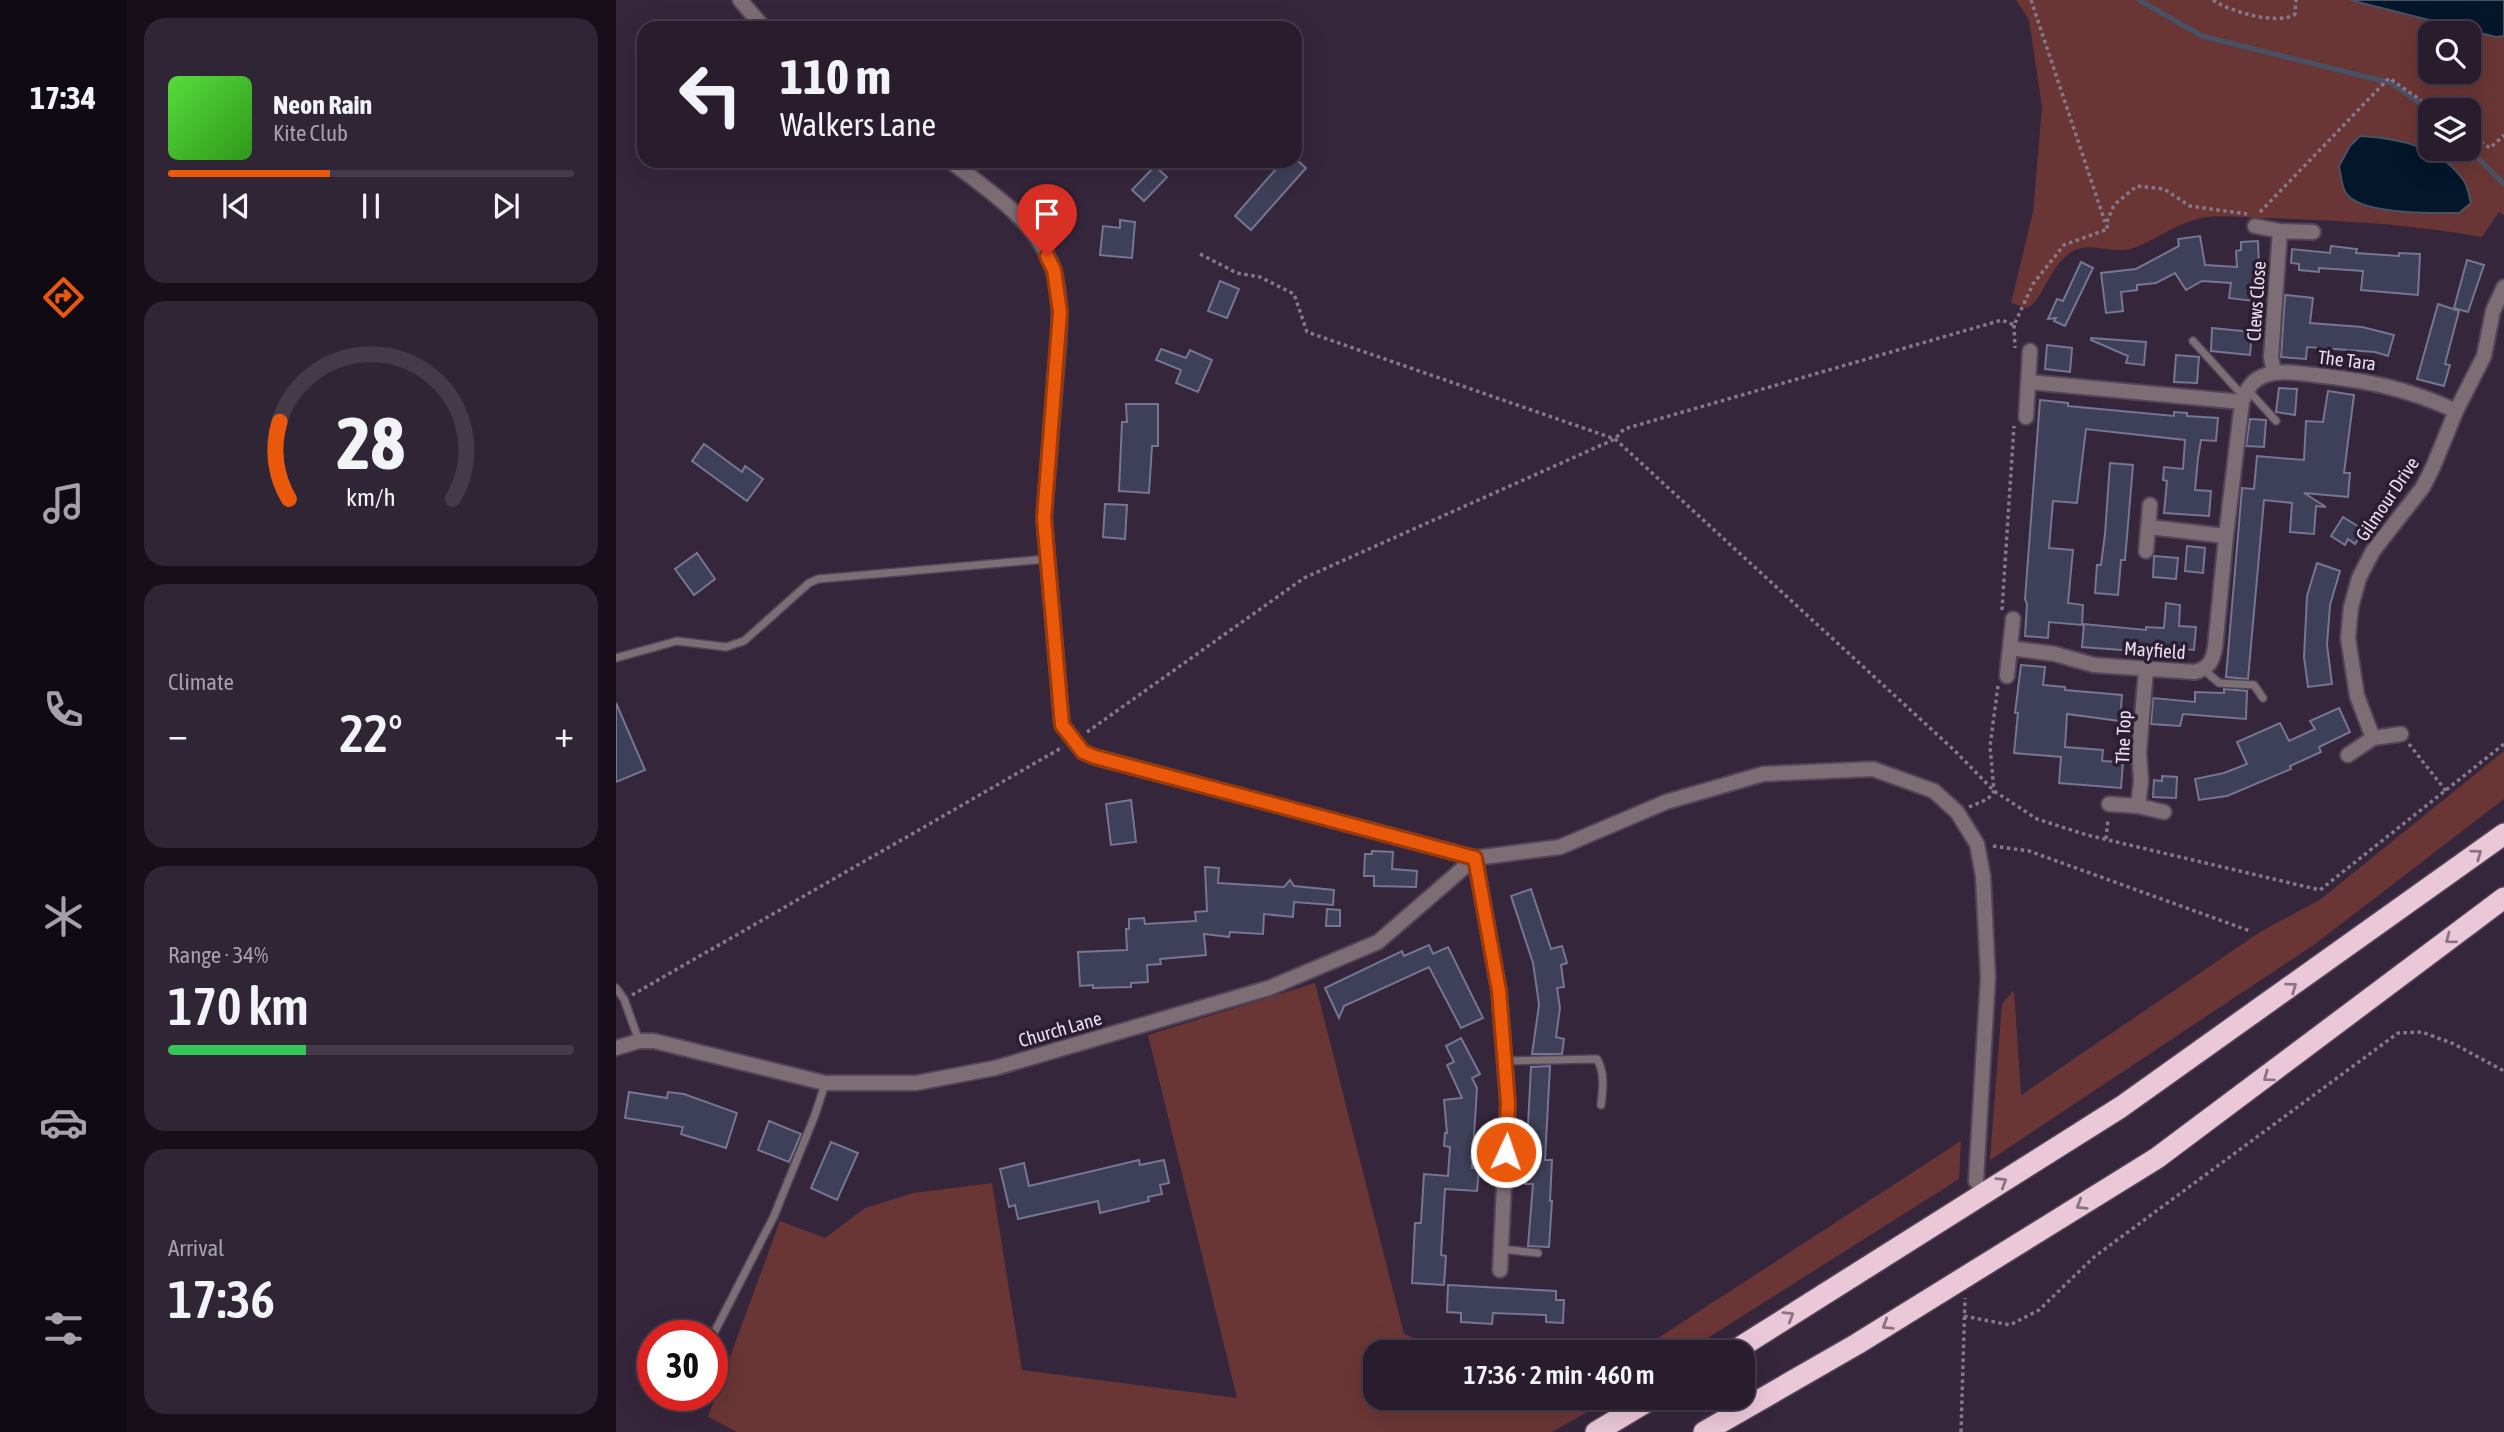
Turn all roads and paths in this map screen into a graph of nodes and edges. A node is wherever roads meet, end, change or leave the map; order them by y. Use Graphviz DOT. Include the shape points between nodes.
graph roads {
  1 [pos="740,0"];
  2 [pos="2031,0"];
  3 [pos="2213,0"];
  4 [pos="2296,0"];
  5 [pos="758,21"];
  6 [pos="2418,98"];
  7 [pos="2504,135"];
  8 [pos="2481,142"];
  9 [pos="959,168"];
  10 [pos="2106,224"];
  11 [pos="2255,226"];
  12 [pos="2280,231"];
  13 [pos="2313,232"];
  14 [pos="1200,254"];
  15 [pos="2504,287"];
  16 [pos="2193,341"];
  17 [pos="2030,351"];
  18 [pos="2274,373"];
  19 [pos="2029,383"];
  20 [pos="2244,396"];
  21 [pos="2456,411"];
  22 [pos="2026,417"];
  23 [pos="2277,421"];
  24 [pos="1615,439"];
  25 [pos="2150,505"];
  26 [pos="2149,527"];
  27 [pos="2226,536"];
  28 [pos="2146,551"];
  29 [pos="1048,559"];
  30 [pos="2013,619"];
  31 [pos="2010,648"];
  32 [pos="616,658"];
  33 [pos="2146,670"];
  34 [pos="2203,670"];
  35 [pos="2007,676"];
  36 [pos="2263,698"];
  37 [pos="2401,734"];
  38 [pos="2373,738"];
  39 [pos="1073,741"];
  40 [pos="2504,744"];
  41 [pos="2348,755"];
  42 [pos="1994,791"];
  43 [pos="2446,791"];
  44 [pos="2109,804"];
  45 [pos="2138,806"];
  46 [pos="2165,811"];
  47 [pos="1957,812"];
  48 [pos="2504,834"];
  49 [pos="1977,844"];
  50 [pos="1475,858"];
  51 [pos="2504,898"];
  52 [pos="2250,931"];
  53 [pos="616,988"];
  54 [pos="624,999"];
  55 [pos="639,1041"];
  56 [pos="616,1048"];
  57 [pos="1504,1061"];
  58 [pos="2504,1071"];
  59 [pos="825,1083"];
  60 [pos="1601,1105"];
  61 [pos="1976,1181"];
  62 [pos="1501,1249"];
  63 [pos="1538,1253"];
  64 [pos="1500,1270"];
  65 [pos="1966,1295"];
  66 [pos="1964,1316"];
  67 [pos="721,1320"];
  68 [pos="1752,1340"];
  69 [pos="1633,1410"];
  70 [pos="1596,1432"];
  71 [pos="1704,1432"];
  72 [pos="1961,1432"];
  1 -- 5 [label="street"];
  2 -- 10 [label="path"];
  3 -- 4 [label="path" via="2254,15 2286,19 2295,14"];
  6 -- 10 [label="path" via="2389,78 2257,215 2190,206 2165,189 2137,187 2114,205"];
  7 -- 8 [label="path" via="2490,148"];
  9 -- 29 [label="street" via="1006,205 1041,243 1054,270 1060,312 1044,518"];
  10 -- 24 [label="path" via="2108,229 2064,244 2033,284 2014,325 2002,320 1624,429"];
  11 -- 12 [label="street"];
  12 -- 13 [label="street"];
  12 -- 18 [label="street, Clews Close" via="2271,357"];
  14 -- 24 [label="path" via="1294,294 1307,332"];
  15 -- 21 [label="street, Gilmour Drive" via="2493,310 2484,356"];
  16 -- 20 [label="lane"];
  17 -- 19 [label="street"];
  18 -- 20 [label="street" via="2261,377"];
  18 -- 21 [label="street, The Tara" via="2381,383"];
  19 -- 20 [label="street"];
  19 -- 22 [label="street"];
  20 -- 23 [label="lane"];
  20 -- 27 [label="street, Mayfield"];
  21 -- 38 [label="street, Gilmour Drive" via="2423,487 2373,551 2351,607 2348,638 2357,696"];
  22 -- 30 [label="path" via="2014,415 2002,618"];
  24 -- 39 [label="path" via="1304,578"];
  24 -- 42 [label="path"];
  25 -- 26 [label="street"];
  26 -- 27 [label="street"];
  26 -- 28 [label="street"];
  27 -- 34 [label="street, Mayfield" via="2216,648 2213,661"];
  29 -- 32 [label="lane" via="818,579 744,641 726,647 677,641"];
  29 -- 39 [label="street" via="1062,725"];
  30 -- 31 [label="street"];
  31 -- 33 [label="street, Mayfield"];
  31 -- 35 [label="street"];
  33 -- 34 [label="street, Mayfield"];
  33 -- 45 [label="street, The Top"];
  34 -- 36 [label="lane" via="2219,683 2254,685"];
  35 -- 42 [label="path" via="1999,676 1990,746"];
  37 -- 38 [label="street"];
  37 -- 43 [label="path"];
  38 -- 41 [label="street"];
  39 -- 50 [label="street" via="1095,757"];
  39 -- 54 [label="path"];
  40 -- 43 [label="path"];
  42 -- 43 [label="path" via="2037,819 2087,835 2320,890"];
  42 -- 47 [label="path" via="1988,799"];
  44 -- 45 [label="street"];
  45 -- 46 [label="street"];
  47 -- 49 [label="street"];
  47 -- 50 [label="street" via="1934,791 1873,769 1763,774 1666,802 1560,847"];
  68 -- 48 [label="highway, one-way" via="2121,1107"];
  49 -- 52 [label="path" via="2029,851"];
  49 -- 61 [label="street" via="1988,977"];
  50 -- 57 [label="street" via="1499,991"];
  50 -- 59 [label="street, Church Lane" via="1378,942 1269,988 995,1068 916,1083"];
  51 -- 71 [label="highway, one-way" via="2157,1158"];
  53 -- 54 [label="lane"];
  54 -- 55 [label="lane"];
  55 -- 56 [label="street, Church Lane"];
  55 -- 59 [label="street, Church Lane"];
  57 -- 60 [label="lane" via="1597,1059 1604,1086"];
  57 -- 62 [label="street" via="1508,1103"];
  58 -- 66 [label="path" via="2422,1032 2398,1033 2094,1256 2039,1310 2010,1325"];
  59 -- 67 [label="lane" via="774,1216"];
  62 -- 63 [label="lane"];
  62 -- 64 [label="street"];
  65 -- 66 [label="path"];
  66 -- 72 [label="path"];
  69 -- 70 [label="highway"];
}
